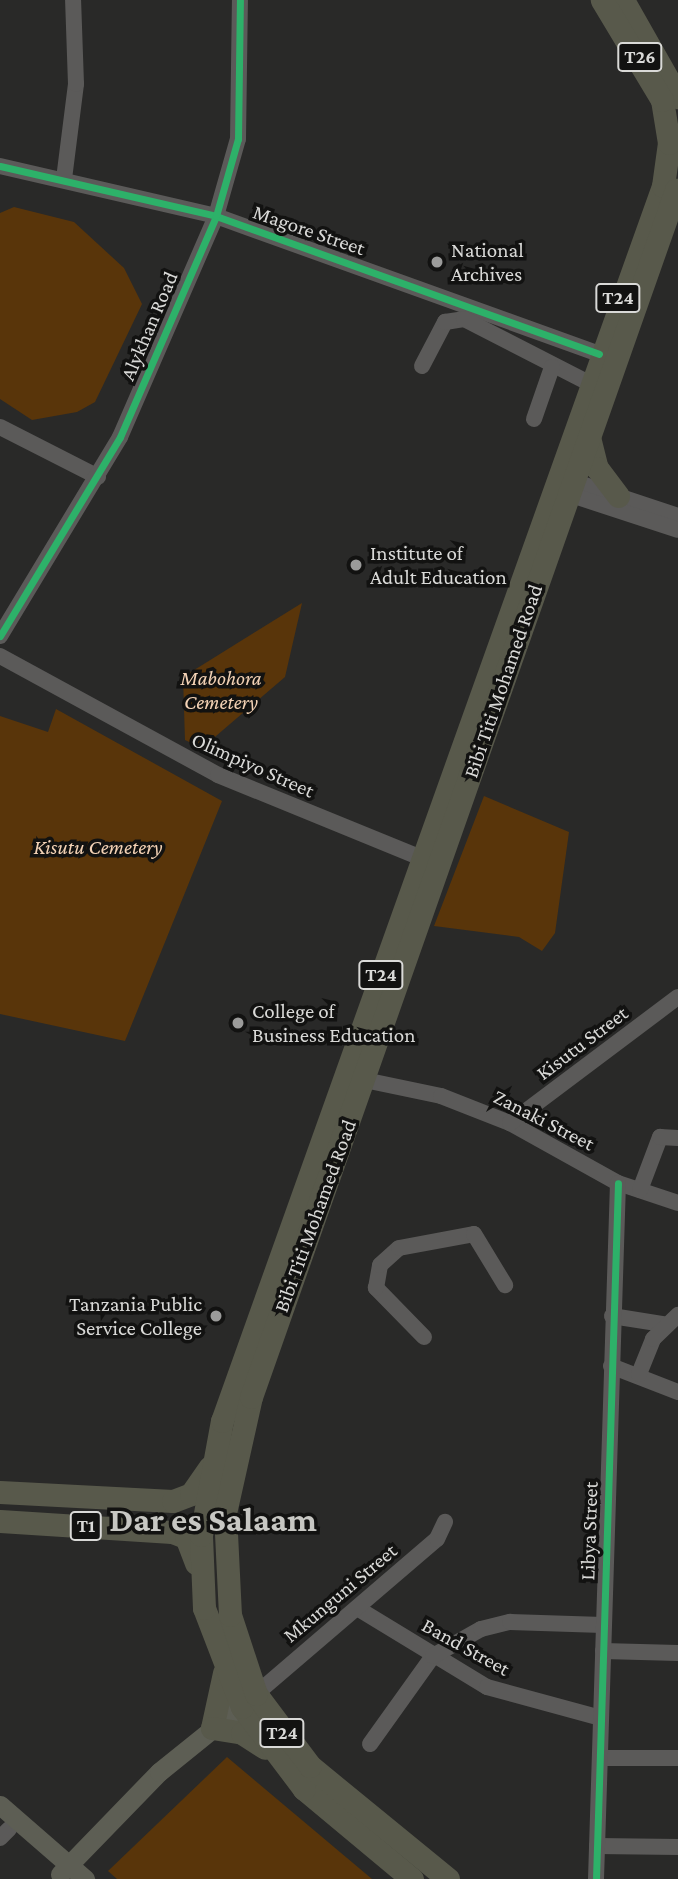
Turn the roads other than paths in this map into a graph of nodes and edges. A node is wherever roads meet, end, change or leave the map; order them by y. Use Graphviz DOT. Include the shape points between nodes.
graph roads {
  1 [pos="73,0"];
  2 [pos="240,0"];
  3 [pos="602,0"];
  4 [pos="623,0"];
  5 [pos="671,70"];
  6 [pos="678,97"];
  7 [pos="673,126"];
  8 [pos="0,166"];
  9 [pos="64,179"];
  10 [pos="678,184"];
  11 [pos="216,216"];
  12 [pos="599,354"];
  13 [pos="422,366"];
  14 [pos="552,367"];
  15 [pos="589,383"];
  16 [pos="534,419"];
  17 [pos="0,428"];
  18 [pos="589,438"];
  19 [pos="98,477"];
  20 [pos="562,485"];
  21 [pos="618,496"];
  22 [pos="678,516"];
  23 [pos="678,530"];
  24 [pos="0,636"];
  25 [pos="0,656"];
  26 [pos="421,858"];
  27 [pos="678,997"];
  28 [pos="355,1077"];
  29 [pos="510,1123"];
  30 [pos="678,1138"];
  31 [pos="618,1183"];
  32 [pos="640,1190"];
  33 [pos="678,1203"];
  34 [pos="505,1285"];
  35 [pos="678,1315"];
  36 [pos="612,1316"];
  37 [pos="663,1324"];
  38 [pos="424,1337"];
  39 [pos="611,1366"];
  40 [pos="639,1374"];
  41 [pos="678,1392"];
  42 [pos="212,1461"];
  43 [pos="0,1492"];
  44 [pos="0,1521"];
  45 [pos="446,1522"];
  46 [pos="200,1576"];
  47 [pos="358,1608"];
  48 [pos="603,1625"];
  49 [pos="603,1651"];
  50 [pos="678,1653"];
  51 [pos="433,1656"];
  52 [pos="224,1672"];
  53 [pos="248,1700"];
  54 [pos="601,1718"];
  55 [pos="212,1728"];
  56 [pos="370,1744"];
  57 [pos="270,1752"];
  58 [pos="600,1758"];
  59 [pos="678,1758"];
  60 [pos="0,1805"];
  61 [pos="3,1829"];
  62 [pos="597,1846"];
  63 [pos="678,1847"];
  64 [pos="62,1874"];
  65 [pos="85,1879"];
  66 [pos="412,1879"];
  67 [pos="448,1879"];
  68 [pos="596,1879"];
  1 -- 9 [label="street" via="76,84"];
  2 -- 11 [label="street, Alykhan Road" via="238,139"];
  3 -- 7 [label="highway, T26" via="645,65"];
  4 -- 5 [label="highway, T26"];
  5 -- 6 [label="highway, T26"];
  7 -- 12 [label="highway, Bibi Titi Mohamed Road / T24" via="663,186"];
  8 -- 9 [label="street, Magore Street"];
  9 -- 11 [label="street, Magore Street"];
  10 -- 18 [label="highway, Bibi Titi Mohamed Road / T24"];
  11 -- 12 [label="street, Magore Street"];
  11 -- 19 [label="street, Alykhan Road"];
  12 -- 15 [label="highway, Bibi Titi Mohamed Road / T24"];
  13 -- 14 [label="street" via="437,332 452,318 502,334"];
  14 -- 15 [label="street"];
  14 -- 16 [label="street"];
  15 -- 20 [label="highway, Bibi Titi Mohamed Road / T24"];
  17 -- 19 [label="street"];
  18 -- 20 [label="highway, Bibi Titi Mohamed Road / T24"];
  18 -- 21 [label="highway" via="597,468"];
  19 -- 24 [label="street, Alykhan Road"];
  20 -- 21 [label="street"];
  20 -- 23 [label="street"];
  20 -- 26 [label="highway, Bibi Titi Mohamed Road / T24"];
  20 -- 28 [label="highway, Bibi Titi Mohamed Road / T24"];
  21 -- 22 [label="street"];
  25 -- 26 [label="street, Olimpiyo Street" via="218,775"];
  26 -- 28 [label="highway, Bibi Titi Mohamed Road / T24"];
  27 -- 29 [label="street, Kisutu Street"];
  28 -- 29 [label="street, Zanaki Street" via="441,1096"];
  28 -- 42 [label="highway, Bibi Titi Mohamed Road / T24"];
  28 -- 53 [label="highway, Bibi Titi Mohamed Road / T24" via="251,1397 229,1486 224,1569"];
  29 -- 31 [label="street, Zanaki Street"];
  30 -- 32 [label="street" via="660,1137"];
  31 -- 32 [label="street, Zanaki Street"];
  31 -- 36 [label="street, Libya Street"];
  32 -- 33 [label="street, Zanaki Street"];
  34 -- 38 [label="street" via="474,1234 399,1248 380,1265 376,1287"];
  35 -- 37 [label="street"];
  36 -- 37 [label="street"];
  36 -- 39 [label="street, Libya Street"];
  37 -- 40 [label="street"];
  39 -- 40 [label="street"];
  39 -- 48 [label="street, Libya Street"];
  40 -- 41 [label="street"];
  42 -- 43 [label="highway, T1" via="191,1494 151,1501"];
  42 -- 46 [label="highway, Bibi Titi Mohamed Road / T24"];
  44 -- 46 [label="highway, T1" via="172,1532 192,1547"];
  45 -- 47 [label="street, Mkunguni Street" via="437,1539"];
  46 -- 52 [label="highway, Bibi Titi Mohamed Road / T24"];
  47 -- 51 [label="street, Band Street"];
  47 -- 53 [label="street, Mkunguni Street"];
  48 -- 49 [label="street, Libya Street"];
  48 -- 51 [label="street" via="499,1623"];
  49 -- 50 [label="street"];
  49 -- 54 [label="street, Libya Street"];
  51 -- 54 [label="street, Band Street" via="487,1687"];
  51 -- 56 [label="street"];
  52 -- 53 [label="highway, Bibi Titi Mohamed Road / T24"];
  52 -- 55 [label="highway"];
  53 -- 55 [label="main road"];
  53 -- 57 [label="highway, Bibi Titi Mohamed Road / T24"];
  53 -- 67 [label="highway, Bibi Titi Mohamed Road / T24" via="310,1766"];
  54 -- 58 [label="street, Libya Street"];
  55 -- 57 [label="highway" via="242,1733"];
  55 -- 64 [label="main road"];
  57 -- 66 [label="highway, Bibi Titi Mohamed Road / T24"];
  58 -- 59 [label="street"];
  58 -- 62 [label="street, Libya Street"];
  60 -- 64 [label="main road"];
  61 -- 64 [label="main road"];
  62 -- 63 [label="street"];
  62 -- 68 [label="street, Libya Street"];
  64 -- 65 [label="main road"];
}
